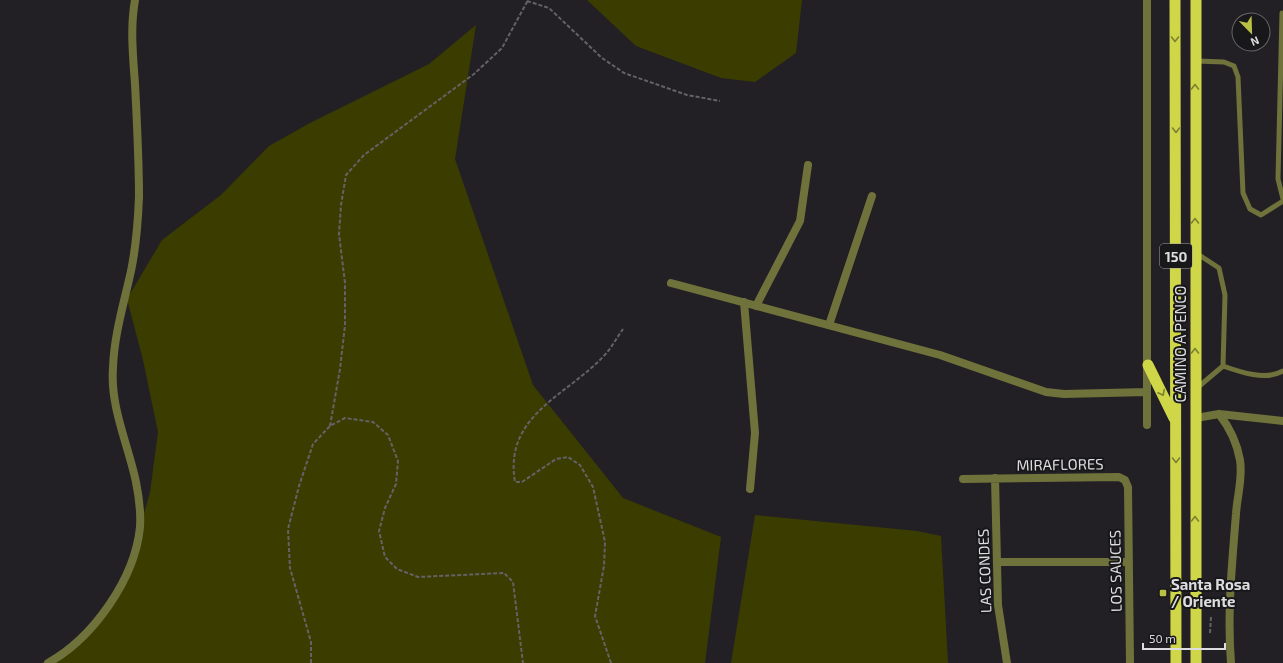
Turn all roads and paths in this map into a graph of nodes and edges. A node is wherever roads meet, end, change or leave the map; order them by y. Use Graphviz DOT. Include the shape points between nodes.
graph roads {
  1 [pos="135,0"];
  2 [pos="528,0"];
  3 [pos="1147,0"];
  4 [pos="1175,0"];
  5 [pos="1196,0"];
  6 [pos="1282,13"];
  7 [pos="1196,60"];
  8 [pos="720,101"];
  9 [pos="808,165"];
  10 [pos="872,196"];
  11 [pos="1283,200"];
  12 [pos="1195,253"];
  13 [pos="671,283"];
  14 [pos="744,302"];
  15 [pos="756,306"];
  16 [pos="829,325"];
  17 [pos="623,329"];
  18 [pos="1148,365"];
  19 [pos="1223,366"];
  20 [pos="1283,371"];
  21 [pos="1196,390"];
  22 [pos="1147,392"];
  23 [pos="1219,414"];
  24 [pos="1196,418"];
  25 [pos="1176,421"];
  26 [pos="1283,421"];
  27 [pos="1147,425"];
  28 [pos="330,426"];
  29 [pos="995,478"];
  30 [pos="963,479"];
  31 [pos="1125,480"];
  32 [pos="750,489"];
  33 [pos="997,562"];
  34 [pos="1129,562"];
  35 [pos="1211,617"];
  36 [pos="1210,633"];
  37 [pos="48,663"];
  38 [pos="311,663"];
  39 [pos="523,663"];
  40 [pos="611,663"];
  41 [pos="1007,663"];
  42 [pos="1130,663"];
  43 [pos="1176,663"];
  44 [pos="1196,663"];
  45 [pos="1232,663"];
  1 -- 37 [label="street" via="132,41 139,197 131,269 112,367 117,410 136,480 140,529 130,565 109,605 82,638"];
  2 -- 8 [label="path" via="549,8 602,58 624,74 686,95"];
  2 -- 28 [label="path" via="502,48 496,54 474,74 364,155 346,175 339,234 345,283 346,325"];
  3 -- 18 [label="street"];
  4 -- 25 [label="highway, CAMINO A PENCO / 150, one-way"];
  5 -- 7 [label="highway, CAMINO A PENCO / 150"];
  6 -- 11 [label="lane" via="1278,179"];
  7 -- 11 [label="lane" via="1224,62 1234,66 1238,77 1244,193 1250,209 1261,214"];
  12 -- 7 [label="highway, CAMINO A PENCO / 150, one-way"];
  9 -- 15 [label="street" via="800,221"];
  10 -- 16 [label="street"];
  12 -- 19 [label="lane" via="1219,268 1225,295"];
  21 -- 12 [label="highway, CAMINO A PENCO / 150, one-way"];
  13 -- 14 [label="street"];
  14 -- 15 [label="street"];
  14 -- 32 [label="street" via="754,433"];
  15 -- 16 [label="street"];
  16 -- 22 [label="street" via="970,364 1046,392"];
  17 -- 40 [label="path" via="609,350 553,397 527,423 518,441 512,466 514,482 522,482 556,459 568,457 580,465 593,487 605,542 604,566 595,616"];
  18 -- 22 [label="street"];
  18 -- 25 [label="highway, one-way"];
  19 -- 20 [label="lane" via="1247,375 1278,374"];
  19 -- 21 [label="lane"];
  21 -- 24 [label="highway, CAMINO A PENCO / 150"];
  22 -- 27 [label="street"];
  23 -- 24 [label="street"];
  23 -- 26 [label="street"];
  23 -- 45 [label="street" via="1234,439 1241,472 1233,557 1230,628"];
  44 -- 24 [label="highway, CAMINO A PENCO / 150, one-way"];
  25 -- 43 [label="highway, CAMINO A PENCO / 150, one-way"];
  28 -- 38 [label="path" via="313,444 288,529 290,568 311,642"];
  28 -- 39 [label="path" via="345,418 373,422 388,435 398,461 396,484 385,508 379,531 385,557 398,569 418,577 504,573 513,582"];
  29 -- 30 [label="street, MIRAFLORES"];
  29 -- 31 [label="street, MIRAFLORES" via="1119,477"];
  29 -- 33 [label="street, LAS CONDES"];
  31 -- 34 [label="street, LOS SAUCES" via="1128,487"];
  33 -- 34 [label="street"];
  33 -- 41 [label="street, LAS CONDES" via="998,605"];
  34 -- 42 [label="street, LOS SAUCES"];
  35 -- 36 [label="path"];
}
